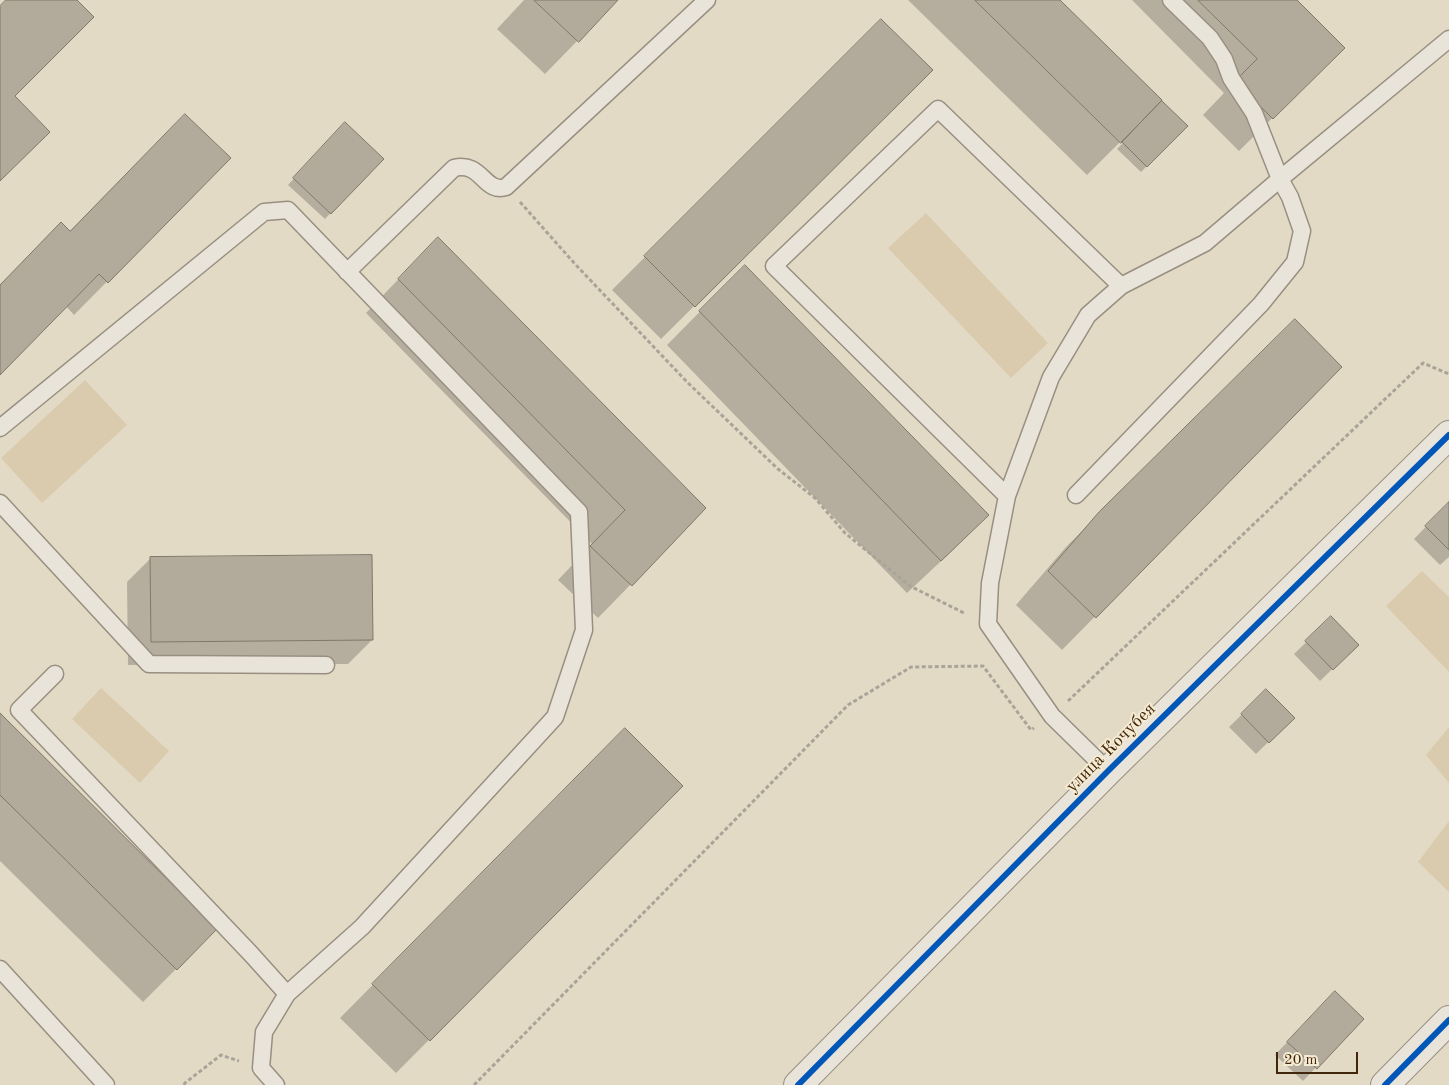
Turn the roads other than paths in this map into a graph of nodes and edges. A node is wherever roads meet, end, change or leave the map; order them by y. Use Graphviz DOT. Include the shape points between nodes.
graph roads {
  1 [pos="706,0"];
  2 [pos="1170,0"];
  3 [pos="1449,39"];
  4 [pos="1280,179"];
  5 [pos="347,272"];
  6 [pos="1121,286"];
  7 [pos="0,428"];
  8 [pos="1449,435"];
  9 [pos="1076,495"];
  10 [pos="1007,496"];
  11 [pos="0,503"];
  12 [pos="326,665"];
  13 [pos="54,674"];
  14 [pos="1108,771"];
  15 [pos="0,969"];
  16 [pos="287,994"];
  17 [pos="1449,1020"];
  18 [pos="99,1083"];
  19 [pos="276,1085"];
  20 [pos="798,1085"];
  21 [pos="1385,1085"];
  1 -- 5 [label="lane" via="506,187 493,187 463,166 454,168"];
  2 -- 4 [label="lane" via="1210,38 1224,59 1231,78 1254,113"];
  3 -- 4 [label="lane"];
  4 -- 6 [label="lane" via="1205,242"];
  4 -- 9 [label="lane" via="1302,231 1295,262 1261,304"];
  5 -- 7 [label="lane" via="288,210 264,212"];
  5 -- 16 [label="lane" via="579,512 584,630 555,717 362,927"];
  6 -- 10 [label="lane" via="1088,315 1051,378"];
  6 -- 10 [label="lane" via="938,109 774,266"];
  8 -- 14 [label="street, улица Кочубея"];
  10 -- 14 [label="lane" via="990,583 988,624 1052,716"];
  11 -- 12 [label="lane" via="149,664"];
  13 -- 16 [label="lane" via="19,710"];
  14 -- 20 [label="street, улица Кочубея"];
  15 -- 18 [label="lane"];
  16 -- 19 [label="lane" via="264,1032 262,1068"];
  17 -- 21 [label="street"];
}
